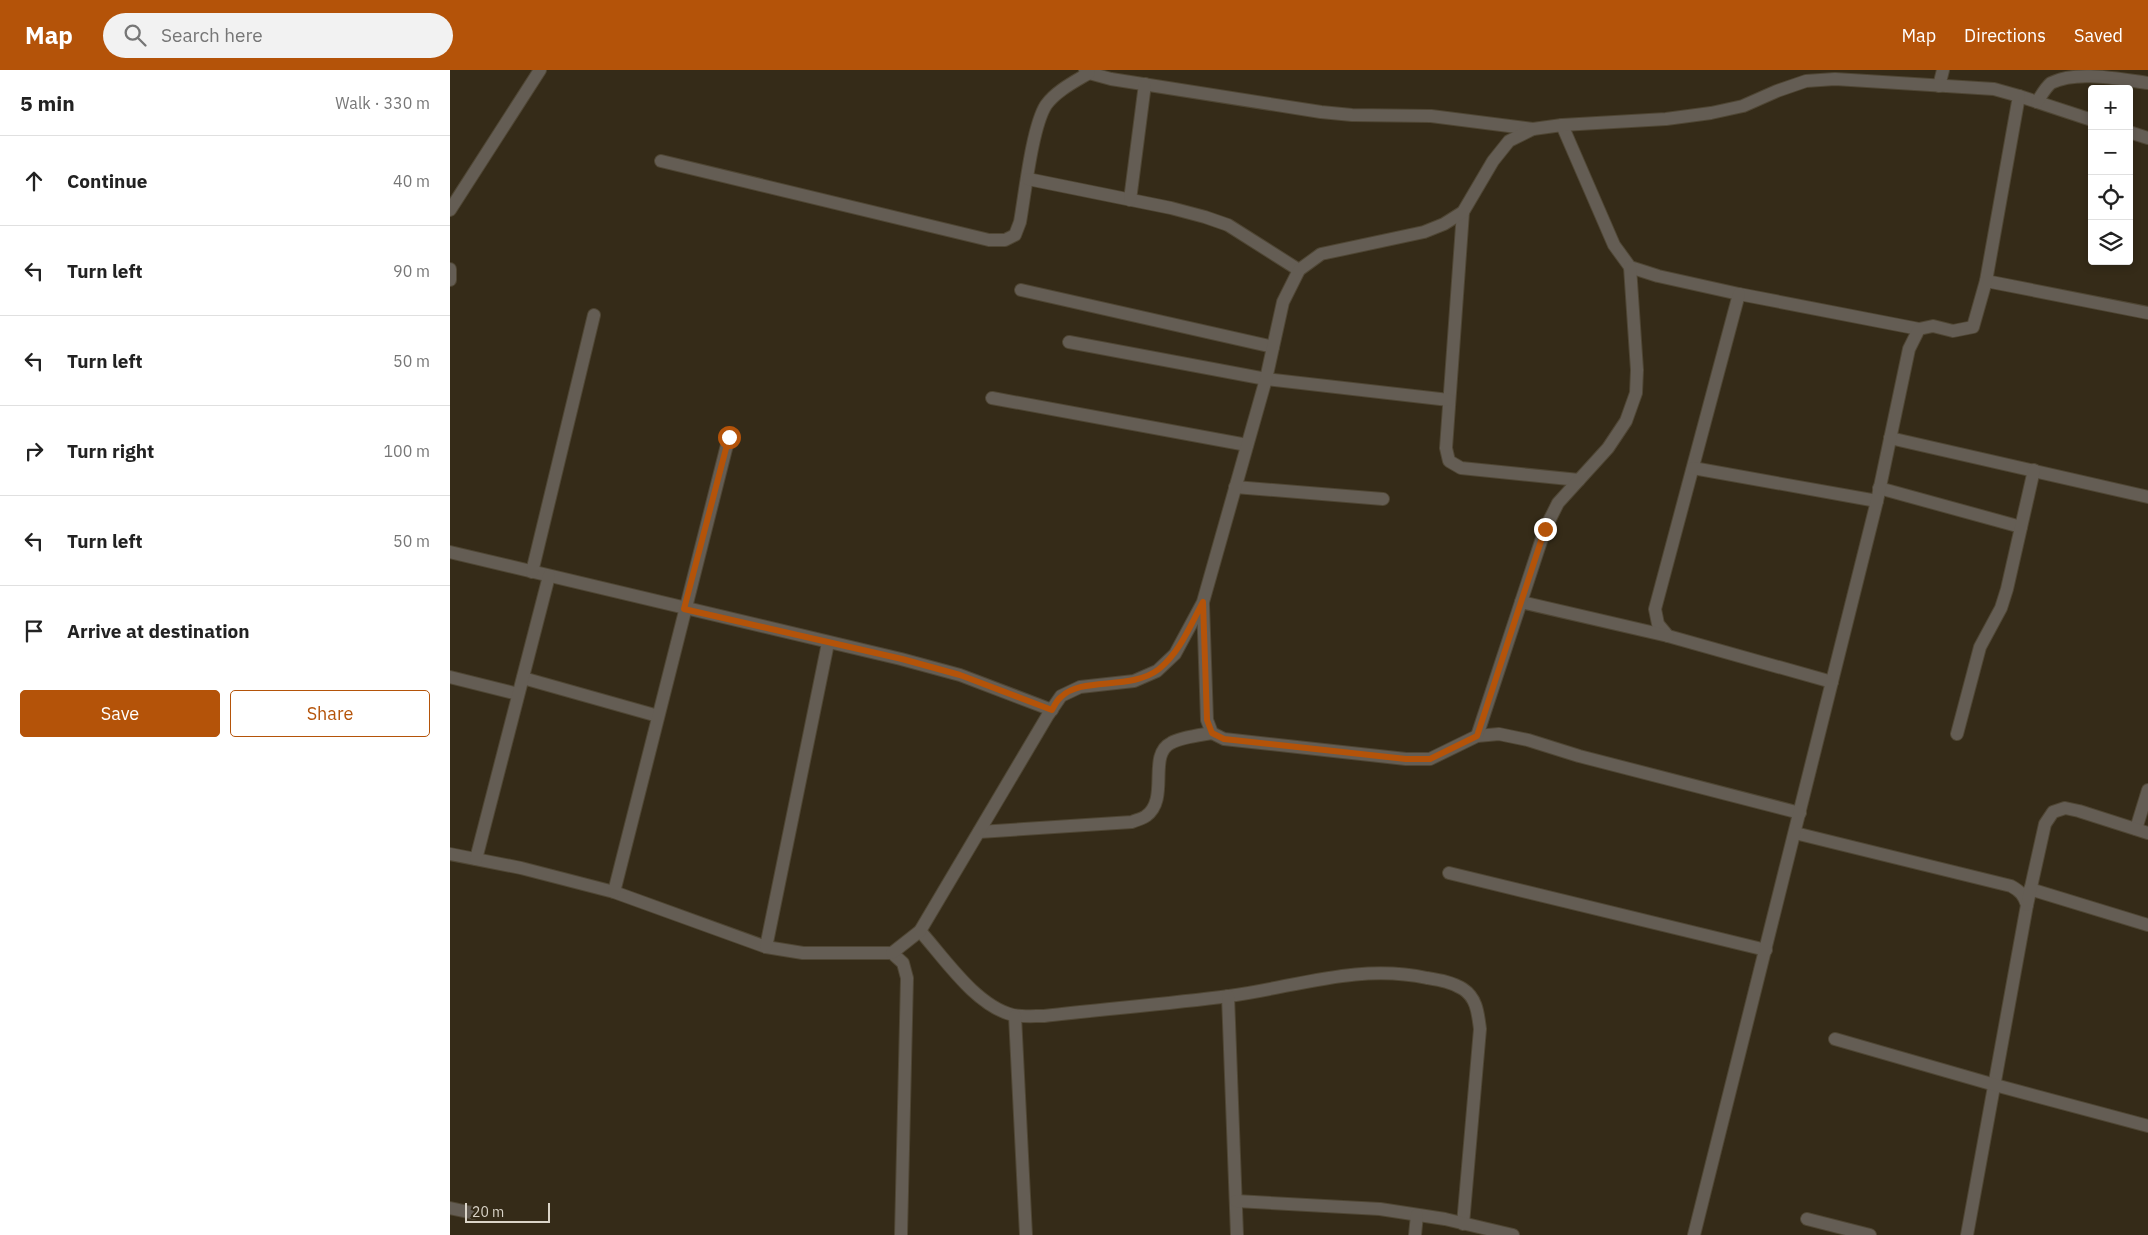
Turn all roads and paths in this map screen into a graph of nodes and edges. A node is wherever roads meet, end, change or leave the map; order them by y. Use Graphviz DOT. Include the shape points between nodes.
graph roads {
  1 [pos="540,70"];
  2 [pos="1943,70"];
  3 [pos="1087,72"];
  4 [pos="1803,76"];
  5 [pos="2148,83"];
  6 [pos="1146,84"];
  7 [pos="1939,86"];
  8 [pos="2019,96"];
  9 [pos="2037,102"];
  10 [pos="2088,119"];
  11 [pos="1562,125"];
  12 [pos="1533,129"];
  13 [pos="2133,133"];
  14 [pos="2148,138"];
  15 [pos="661,161"];
  16 [pos="1028,179"];
  17 [pos="1130,200"];
  18 [pos="450,210"];
  19 [pos="1463,212"];
  20 [pos="1630,267"];
  21 [pos="450,268"];
  22 [pos="1299,270"];
  23 [pos="450,280"];
  24 [pos="1986,281"];
  25 [pos="1021,290"];
  26 [pos="1739,294"];
  27 [pos="2148,313"];
  28 [pos="594,315"];
  29 [pos="1919,329"];
  30 [pos="1069,342"];
  31 [pos="1273,347"];
  32 [pos="1266,379"];
  33 [pos="992,398"];
  34 [pos="1449,400"];
  35 [pos="729,437"];
  36 [pos="1890,438"];
  37 [pos="1247,445"];
  38 [pos="1693,468"];
  39 [pos="2034,470"];
  40 [pos="1579,480"];
  41 [pos="1234,488"];
  42 [pos="1878,495"];
  43 [pos="2148,497"];
  44 [pos="1382,499"];
  45 [pos="2021,527"];
  46 [pos="450,552"];
  47 [pos="532,572"];
  48 [pos="549,576"];
  49 [pos="1203,602"];
  50 [pos="1521,602"];
  51 [pos="684,609"];
  52 [pos="1668,636"];
  53 [pos="828,643"];
  54 [pos="450,677"];
  55 [pos="523,678"];
  56 [pos="1832,682"];
  57 [pos="518,694"];
  58 [pos="1052,710"];
  59 [pos="658,716"];
  60 [pos="1212,733"];
  61 [pos="1957,734"];
  62 [pos="1477,736"];
  63 [pos="2148,790"];
  64 [pos="1800,813"];
  65 [pos="2142,831"];
  66 [pos="979,832"];
  67 [pos="1795,833"];
  68 [pos="450,854"];
  69 [pos="476,859"];
  70 [pos="1449,873"];
  71 [pos="2030,890"];
  72 [pos="614,892"];
  73 [pos="2027,905"];
  74 [pos="2148,926"];
  75 [pos="920,931"];
  76 [pos="766,947"];
  77 [pos="1766,950"];
  78 [pos="892,954"];
  79 [pos="1228,996"];
  80 [pos="1014,1016"];
  81 [pos="1835,1039"];
  82 [pos="1994,1085"];
  83 [pos="2148,1126"];
  84 [pos="1236,1201"];
  85 [pos="450,1208"];
  86 [pos="473,1213"];
  87 [pos="1417,1215"];
  88 [pos="1807,1219"];
  89 [pos="1463,1224"];
  90 [pos="901,1235"];
  91 [pos="1026,1235"];
  92 [pos="1237,1235"];
  93 [pos="1415,1235"];
  94 [pos="1513,1235"];
  95 [pos="1694,1235"];
  96 [pos="1870,1235"];
  97 [pos="1967,1235"];
  1 -- 18 [label="street"];
  2 -- 7 [label="street"];
  3 -- 6 [label="street"];
  3 -- 16 [label="street" via="1046,106 1038,124"];
  4 -- 7 [label="street"];
  4 -- 11 [label="street" via="1743,106 1711,113"];
  5 -- 9 [label="street" via="2103,72 2066,73 2051,82"];
  6 -- 12 [label="street" via="1321,112 1431,116"];
  6 -- 17 [label="street"];
  7 -- 8 [label="street" via="1994,89"];
  8 -- 9 [label="street"];
  8 -- 24 [label="street"];
  9 -- 10 [label="street"];
  11 -- 12 [label="street"];
  11 -- 20 [label="street" via="1614,244"];
  12 -- 19 [label="street" via="1509,140"];
  13 -- 14 [label="street"];
  15 -- 16 [label="street" via="989,240 1005,240 1014,235 1020,222"];
  16 -- 17 [label="street"];
  17 -- 22 [label="street" via="1228,225"];
  19 -- 22 [label="street" via="1424,232 1321,254"];
  19 -- 34 [label="street"];
  20 -- 26 [label="street"];
  20 -- 40 [label="street" via="1636,393 1626,421 1608,448"];
  21 -- 23 [label="street"];
  22 -- 31 [label="street" via="1283,302"];
  24 -- 27 [label="street"];
  24 -- 29 [label="street" via="1973,327 1954,331 1933,326"];
  25 -- 31 [label="street"];
  26 -- 29 [label="street"];
  26 -- 38 [label="street"];
  28 -- 47 [label="street"];
  29 -- 36 [label="street" via="1909,349"];
  30 -- 32 [label="street"];
  31 -- 32 [label="street"];
  32 -- 34 [label="street"];
  32 -- 37 [label="street"];
  33 -- 37 [label="street"];
  34 -- 40 [label="street" via="1446,448 1449,461 1461,468"];
  35 -- 51 [label="street"];
  36 -- 39 [label="street"];
  36 -- 42 [label="street"];
  37 -- 41 [label="street"];
  38 -- 42 [label="street"];
  38 -- 52 [label="street" via="1655,609 1658,624"];
  39 -- 43 [label="street"];
  39 -- 45 [label="street"];
  40 -- 50 [label="street" via="1552,514"];
  41 -- 44 [label="street"];
  41 -- 49 [label="street"];
  42 -- 45 [label="street"];
  42 -- 56 [label="street"];
  45 -- 61 [label="street" via="2007,589 1980,648"];
  46 -- 47 [label="street"];
  47 -- 48 [label="street"];
  48 -- 51 [label="street"];
  48 -- 55 [label="street"];
  49 -- 58 [label="street" via="1175,654 1157,670 1134,681 1080,687 1061,696"];
  49 -- 60 [label="street" via="1207,720"];
  50 -- 52 [label="street"];
  50 -- 62 [label="street"];
  51 -- 53 [label="street"];
  51 -- 59 [label="street"];
  52 -- 56 [label="street"];
  53 -- 58 [label="street" via="960,675"];
  53 -- 76 [label="street"];
  54 -- 57 [label="street"];
  55 -- 57 [label="street"];
  55 -- 59 [label="street"];
  56 -- 64 [label="street"];
  57 -- 69 [label="street"];
  58 -- 66 [label="street"];
  59 -- 72 [label="street"];
  60 -- 62 [label="street" via="1224,739 1406,759 1430,759"];
  60 -- 66 [label="street" via="1171,743 1162,750 1159,790 1147,816 1132,822"];
  62 -- 64 [label="street" via="1499,734 1528,740"];
  63 -- 65 [label="street"];
  64 -- 67 [label="street"];
  65 -- 71 [label="street" via="2065,808 2053,812 2045,824"];
  66 -- 75 [label="street"];
  67 -- 73 [label="street" via="2011,886 2019,890"];
  67 -- 77 [label="street"];
  68 -- 69 [label="street"];
  69 -- 72 [label="street"];
  70 -- 77 [label="street"];
  71 -- 73 [label="street"];
  71 -- 74 [label="street"];
  72 -- 76 [label="street"];
  73 -- 82 [label="street"];
  75 -- 78 [label="street"];
  75 -- 80 [label="street" via="974,993"];
  76 -- 78 [label="street" via="803,954"];
  77 -- 95 [label="street"];
  78 -- 90 [label="street" via="903,963 907,978"];
  79 -- 80 [label="street" via="1044,1016"];
  79 -- 84 [label="street"];
  79 -- 89 [label="street" via="1329,976 1387,972 1447,982 1464,989 1476,1003 1480,1029"];
  80 -- 91 [label="street"];
  81 -- 82 [label="street"];
  82 -- 83 [label="street"];
  82 -- 97 [label="street"];
  84 -- 87 [label="street" via="1380,1209"];
  84 -- 92 [label="street"];
  85 -- 86 [label="street"];
  87 -- 89 [label="street"];
  87 -- 93 [label="street"];
  88 -- 96 [label="street"];
  89 -- 94 [label="street"];
}
